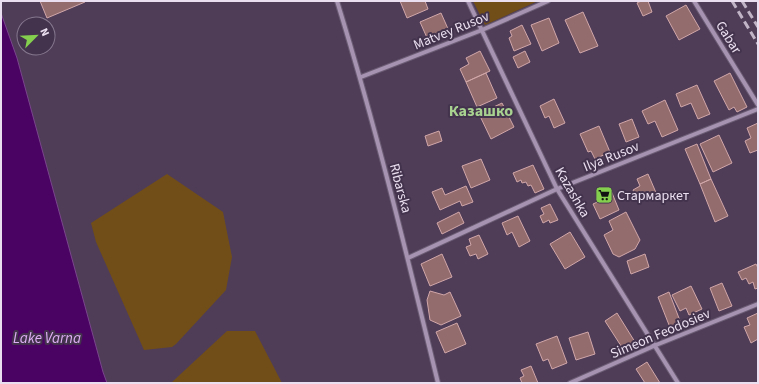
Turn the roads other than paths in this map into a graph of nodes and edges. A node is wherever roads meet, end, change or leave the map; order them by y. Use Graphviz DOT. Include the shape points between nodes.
graph roads {
  1 [pos="337,1"];
  2 [pos="468,1"];
  3 [pos="548,1"];
  4 [pos="694,1"];
  5 [pos="482,30"];
  6 [pos="361,78"];
  7 [pos="758,105"];
  8 [pos="758,109"];
  9 [pos="557,189"];
  10 [pos="408,258"];
  11 [pos="758,304"];
  12 [pos="656,345"];
  13 [pos="438,383"];
  14 [pos="570,383"];
  15 [pos="678,383"];
  1 -- 6 [label="street, Ribarska"];
  2 -- 5 [label="street, Kazashka"];
  3 -- 5 [label="street, Matvey Rusov"];
  4 -- 7 [label="street, Gabar"];
  5 -- 6 [label="street, Matvey Rusov"];
  5 -- 9 [label="street, Kazashka"];
  6 -- 10 [label="street, Ribarska"];
  8 -- 9 [label="street, Ilya Rusov"];
  9 -- 10 [label="street, Ilya Rusov"];
  9 -- 12 [label="street, Kazashka"];
  10 -- 13 [label="street, Ribarska"];
  11 -- 12 [label="street, Simeon Feodosiev"];
  12 -- 14 [label="street, Simeon Feodosiev"];
  12 -- 15 [label="street, Kazashka"];
}
